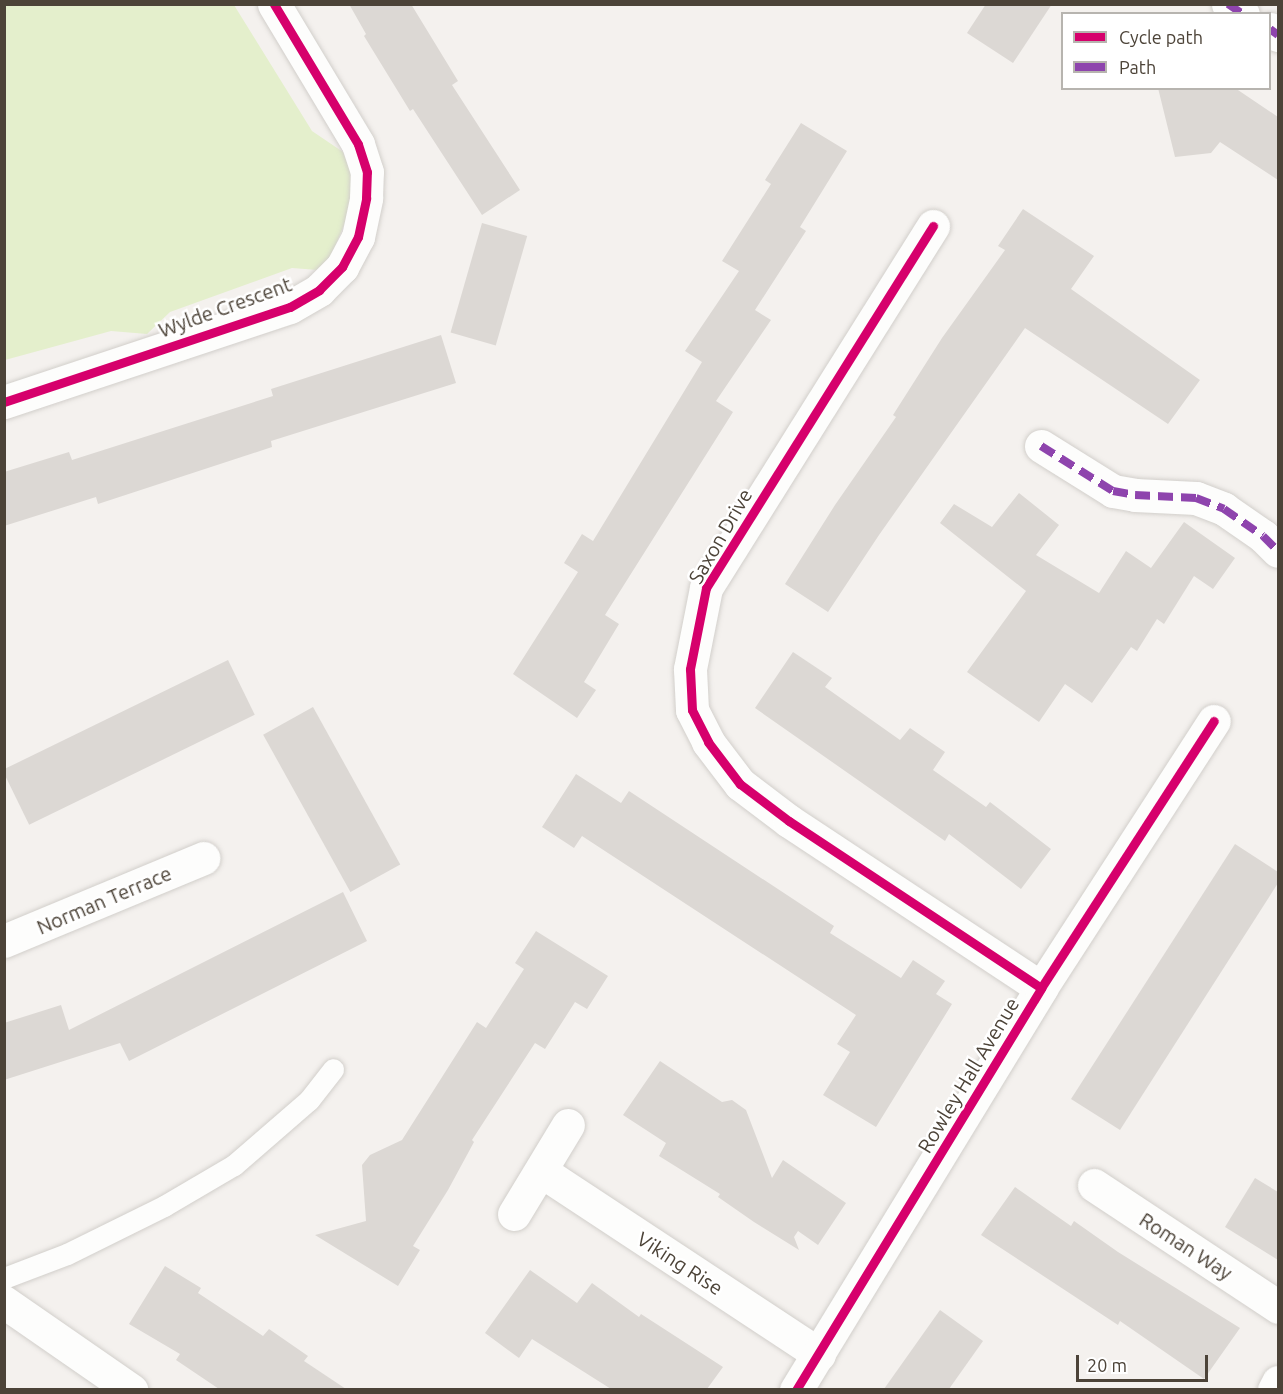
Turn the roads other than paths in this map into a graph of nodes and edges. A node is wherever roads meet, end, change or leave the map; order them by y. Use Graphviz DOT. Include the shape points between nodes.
graph roads {
  1 [pos="274,4"];
  2 [pos="933,226"];
  3 [pos="4,402"];
  4 [pos="1041,446"];
  5 [pos="1278,551"];
  6 [pos="1215,722"];
  7 [pos="203,858"];
  8 [pos="6,934"];
  9 [pos="1041,988"];
  10 [pos="333,1069"];
  11 [pos="568,1125"];
  12 [pos="541,1171"];
  13 [pos="1094,1185"];
  14 [pos="514,1214"];
  15 [pos="4,1278"];
  16 [pos="4,1302"];
  17 [pos="1278,1307"];
  18 [pos="819,1354"];
  19 [pos="1278,1382"];
  20 [pos="130,1389"];
  21 [pos="796,1389"];
  22 [pos="1274,1389"];
  1 -- 3 [label="street, Wylde Crescent" via="358,144 367,172 358,237 342,267 319,290 290,307"];
  2 -- 9 [label="street, Saxon Drive" via="706,588 690,669 692,710 708,742 740,783 789,821"];
  4 -- 5 [label="street" via="1113,491 1196,498 1224,509"];
  6 -- 9 [label="street, Rowley Hall Avenue"];
  7 -- 8 [label="street, Norman Terrace"];
  9 -- 18 [label="street, Rowley Hall Avenue"];
  10 -- 15 [label="lane" via="309,1100 234,1165 164,1206 67,1254"];
  11 -- 12 [label="street"];
  12 -- 14 [label="street"];
  12 -- 18 [label="street, Viking Rise"];
  13 -- 17 [label="street, Roman Way"];
  16 -- 20 [label="street"];
  18 -- 21 [label="street, Rowley Hall Avenue"];
  19 -- 22 [label="street"];
}
